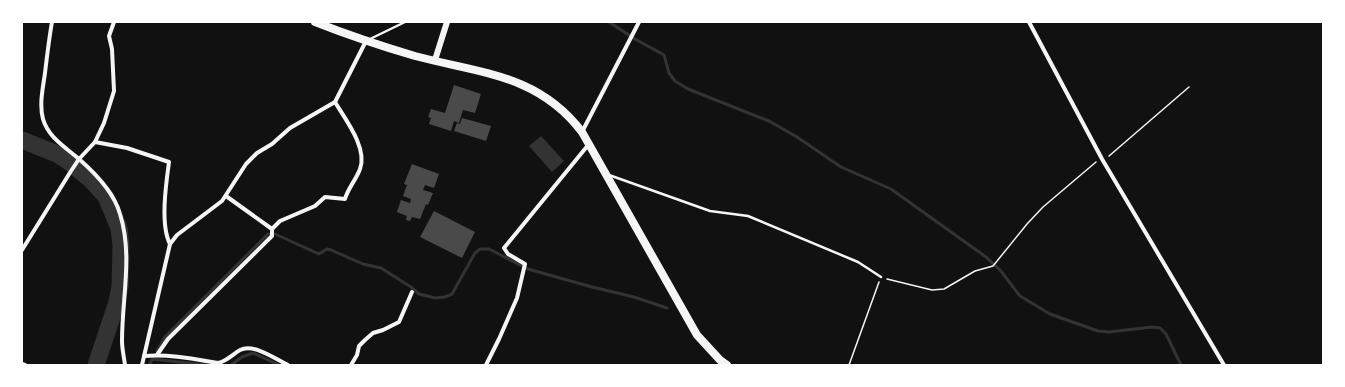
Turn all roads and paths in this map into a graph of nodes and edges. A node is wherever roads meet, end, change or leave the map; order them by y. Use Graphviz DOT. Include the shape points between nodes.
graph roads {
  1 [pos="52,22"];
  2 [pos="114,22"];
  3 [pos="315,22"];
  4 [pos="404,22"];
  5 [pos="447,22"];
  6 [pos="639,22"];
  7 [pos="1029,22"];
  8 [pos="366,41"];
  9 [pos="435,60"];
  10 [pos="1190,87"];
  11 [pos="335,102"];
  12 [pos="582,132"];
  13 [pos="95,142"];
  14 [pos="589,144"];
  15 [pos="1102,159"];
  16 [pos="78,161"];
  17 [pos="606,174"];
  18 [pos="226,196"];
  19 [pos="272,232"];
  20 [pos="170,244"];
  21 [pos="22,250"];
  22 [pos="881,277"];
  23 [pos="412,292"];
  24 [pos="157,355"];
  25 [pos="144,356"];
  26 [pos="125,365"];
  27 [pos="142,365"];
  28 [pos="288,365"];
  29 [pos="350,365"];
  30 [pos="486,365"];
  31 [pos="727,365"];
  32 [pos="849,365"];
  33 [pos="1224,365"];
  1 -- 16 [label="street" via="41,100 43,120 58,143"];
  2 -- 13 [label="street" via="109,36 114,91"];
  3 -- 8 [label="main road"];
  4 -- 8 [label="lane"];
  5 -- 9 [label="street"];
  6 -- 12 [label="street"];
  7 -- 15 [label="street"];
  8 -- 9 [label="main road"];
  8 -- 11 [label="street"];
  9 -- 12 [label="main road" via="503,77 536,90 572,119"];
  10 -- 15 [label="path"];
  11 -- 18 [label="street" via="290,128 257,153 246,164"];
  11 -- 19 [label="street" via="357,139 362,157 361,168 345,199 325,197 315,206 280,221"];
  12 -- 14 [label="main road"];
  13 -- 16 [label="street"];
  13 -- 20 [label="street" via="128,148 169,162 164,202 167,239"];
  14 -- 17 [label="main road"];
  14 -- 30 [label="street" via="504,248 508,254 525,264 525,267 517,298"];
  15 -- 22 [label="path" via="1043,207 993,266 975,271 944,289 932,290"];
  15 -- 33 [label="street"];
  16 -- 21 [label="street"];
  16 -- 26 [label="street" via="98,178 115,200 124,225 127,251 122,342"];
  17 -- 22 [label="lane" via="710,211 748,216 858,262"];
  17 -- 31 [label="main road" via="697,335"];
  18 -- 19 [label="street"];
  18 -- 20 [label="street" via="177,235"];
  19 -- 24 [label="street" via="168,339"];
  20 -- 25 [label="street"];
  22 -- 32 [label="path"];
  23 -- 29 [label="street" via="399,322 373,333 365,340 359,346 357,355"];
  24 -- 25 [label="street"];
  24 -- 28 [label="street" via="218,363 241,350 253,348"];
  25 -- 27 [label="street"];
}
